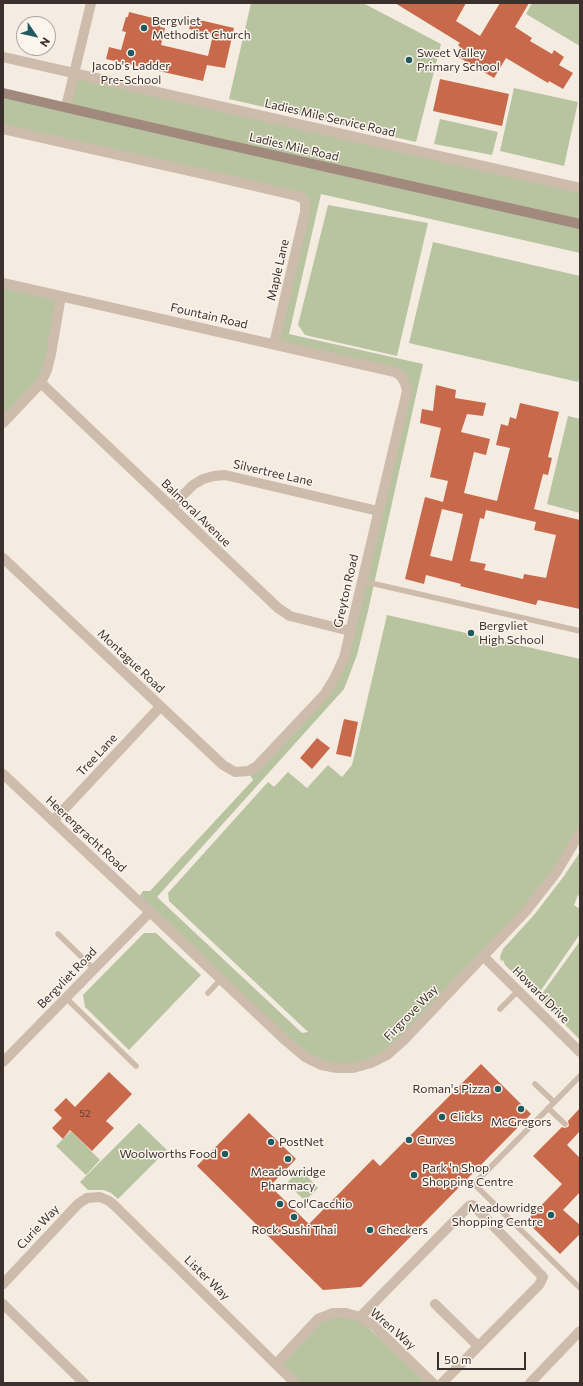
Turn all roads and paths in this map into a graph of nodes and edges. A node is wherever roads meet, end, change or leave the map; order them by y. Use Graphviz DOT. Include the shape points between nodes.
graph roads {
  1 [pos="91,3"];
  2 [pos="3,57"];
  3 [pos="74,72"];
  4 [pos="3,93"];
  5 [pos="66,107"];
  6 [pos="3,129"];
  7 [pos="580,188"];
  8 [pos="580,224"];
  9 [pos="3,283"];
  10 [pos="61,296"];
  11 [pos="274,344"];
  12 [pos="41,383"];
  13 [pos="405,383"];
  14 [pos="3,423"];
  15 [pos="171,507"];
  16 [pos="378,511"];
  17 [pos="3,558"];
  18 [pos="362,581"];
  19 [pos="350,631"];
  20 [pos="580,631"];
  21 [pos="160,707"];
  22 [pos="248,771"];
  23 [pos="3,774"];
  24 [pos="53,821"];
  25 [pos="580,832"];
  26 [pos="150,912"];
  27 [pos="58,934"];
  28 [pos="484,957"];
  29 [pos="94,969"];
  30 [pos="221,979"];
  31 [pos="518,991"];
  32 [pos="208,993"];
  33 [pos="66,998"];
  34 [pos="500,1010"];
  35 [pos="580,1052"];
  36 [pos="3,1062"];
  37 [pos="136,1066"];
  38 [pos="580,1076"];
  39 [pos="535,1084"];
  40 [pos="554,1102"];
  41 [pos="548,1108"];
  42 [pos="564,1124"];
  43 [pos="96,1196"];
  44 [pos="3,1284"];
  45 [pos="580,1288"];
  46 [pos="3,1304"];
  47 [pos="435,1304"];
  48 [pos="360,1317"];
  49 [pos="580,1331"];
  50 [pos="478,1346"];
  51 [pos="276,1364"];
  52 [pos="84,1383"];
  53 [pos="295,1383"];
  54 [pos="433,1383"];
  55 [pos="442,1383"];
  56 [pos="530,1383"];
  1 -- 3 [label="street"];
  2 -- 3 [label="street, Ladies Mile Service Road"];
  3 -- 5 [label="street"];
  3 -- 7 [label="street, Ladies Mile Service Road"];
  4 -- 5 [label="main road, Ladies Mile Road"];
  5 -- 8 [label="main road, Ladies Mile Road"];
  6 -- 11 [label="street, Maple Lane" via="290,194 305,201 305,212"];
  9 -- 10 [label="street, Fountain Road"];
  10 -- 11 [label="street, Fountain Road"];
  10 -- 12 [label="street" via="51,354"];
  11 -- 13 [label="street, Fountain Road" via="395,372"];
  12 -- 14 [label="street"];
  12 -- 15 [label="street, Balmoral Avenue"];
  13 -- 16 [label="street, Greyton Road" via="407,391"];
  15 -- 16 [label="street, Silvertree Lane" via="203,479 225,475"];
  15 -- 19 [label="street, Balmoral Avenue" via="278,608 290,616"];
  16 -- 18 [label="street, Greyton Road"];
  17 -- 21 [label="street, Montague Road"];
  18 -- 19 [label="street, Greyton Road"];
  18 -- 20 [label="lane"];
  19 -- 22 [label="street, Greyton Road" via="344,658 324,695 257,766"];
  21 -- 22 [label="street, Montague Road" via="223,765 235,772"];
  21 -- 24 [label="street, Tree Lane"];
  23 -- 24 [label="street, Heerengracht Road"];
  24 -- 26 [label="street, Heerengracht Road"];
  25 -- 28 [label="street, Firgrove Way" via="556,873"];
  26 -- 29 [label="street, Bergvliet Road"];
  26 -- 30 [label="street, Firgrove Way"];
  27 -- 29 [label="lane"];
  28 -- 30 [label="street, Firgrove Way" via="394,1050 379,1060 353,1068 330,1067 305,1057"];
  28 -- 31 [label="street, Howard Drive"];
  29 -- 33 [label="street, Bergvliet Road"];
  30 -- 32 [label="lane"];
  31 -- 34 [label="lane"];
  31 -- 35 [label="street, Howard Drive"];
  33 -- 36 [label="street, Bergvliet Road"];
  33 -- 37 [label="lane"];
  38 -- 40 [label="lane"];
  39 -- 40 [label="lane"];
  40 -- 41 [label="lane"];
  41 -- 42 [label="lane"];
  41 -- 45 [label="lane" via="475,1185"];
  43 -- 44 [label="street, Curie Way" via="78,1204"];
  43 -- 51 [label="street, Lister Way" via="114,1205"];
  46 -- 52 [label="street"];
  47 -- 50 [label="street"];
  48 -- 50 [label="street" via="472,1205 543,1277 539,1285"];
  48 -- 51 [label="street, Wren Way" via="333,1313 318,1319"];
  48 -- 54 [label="street, Wren Way" via="374,1326"];
  49 -- 56 [label="street"];
  50 -- 55 [label="street"];
  51 -- 53 [label="street, Lister Way"];
}
